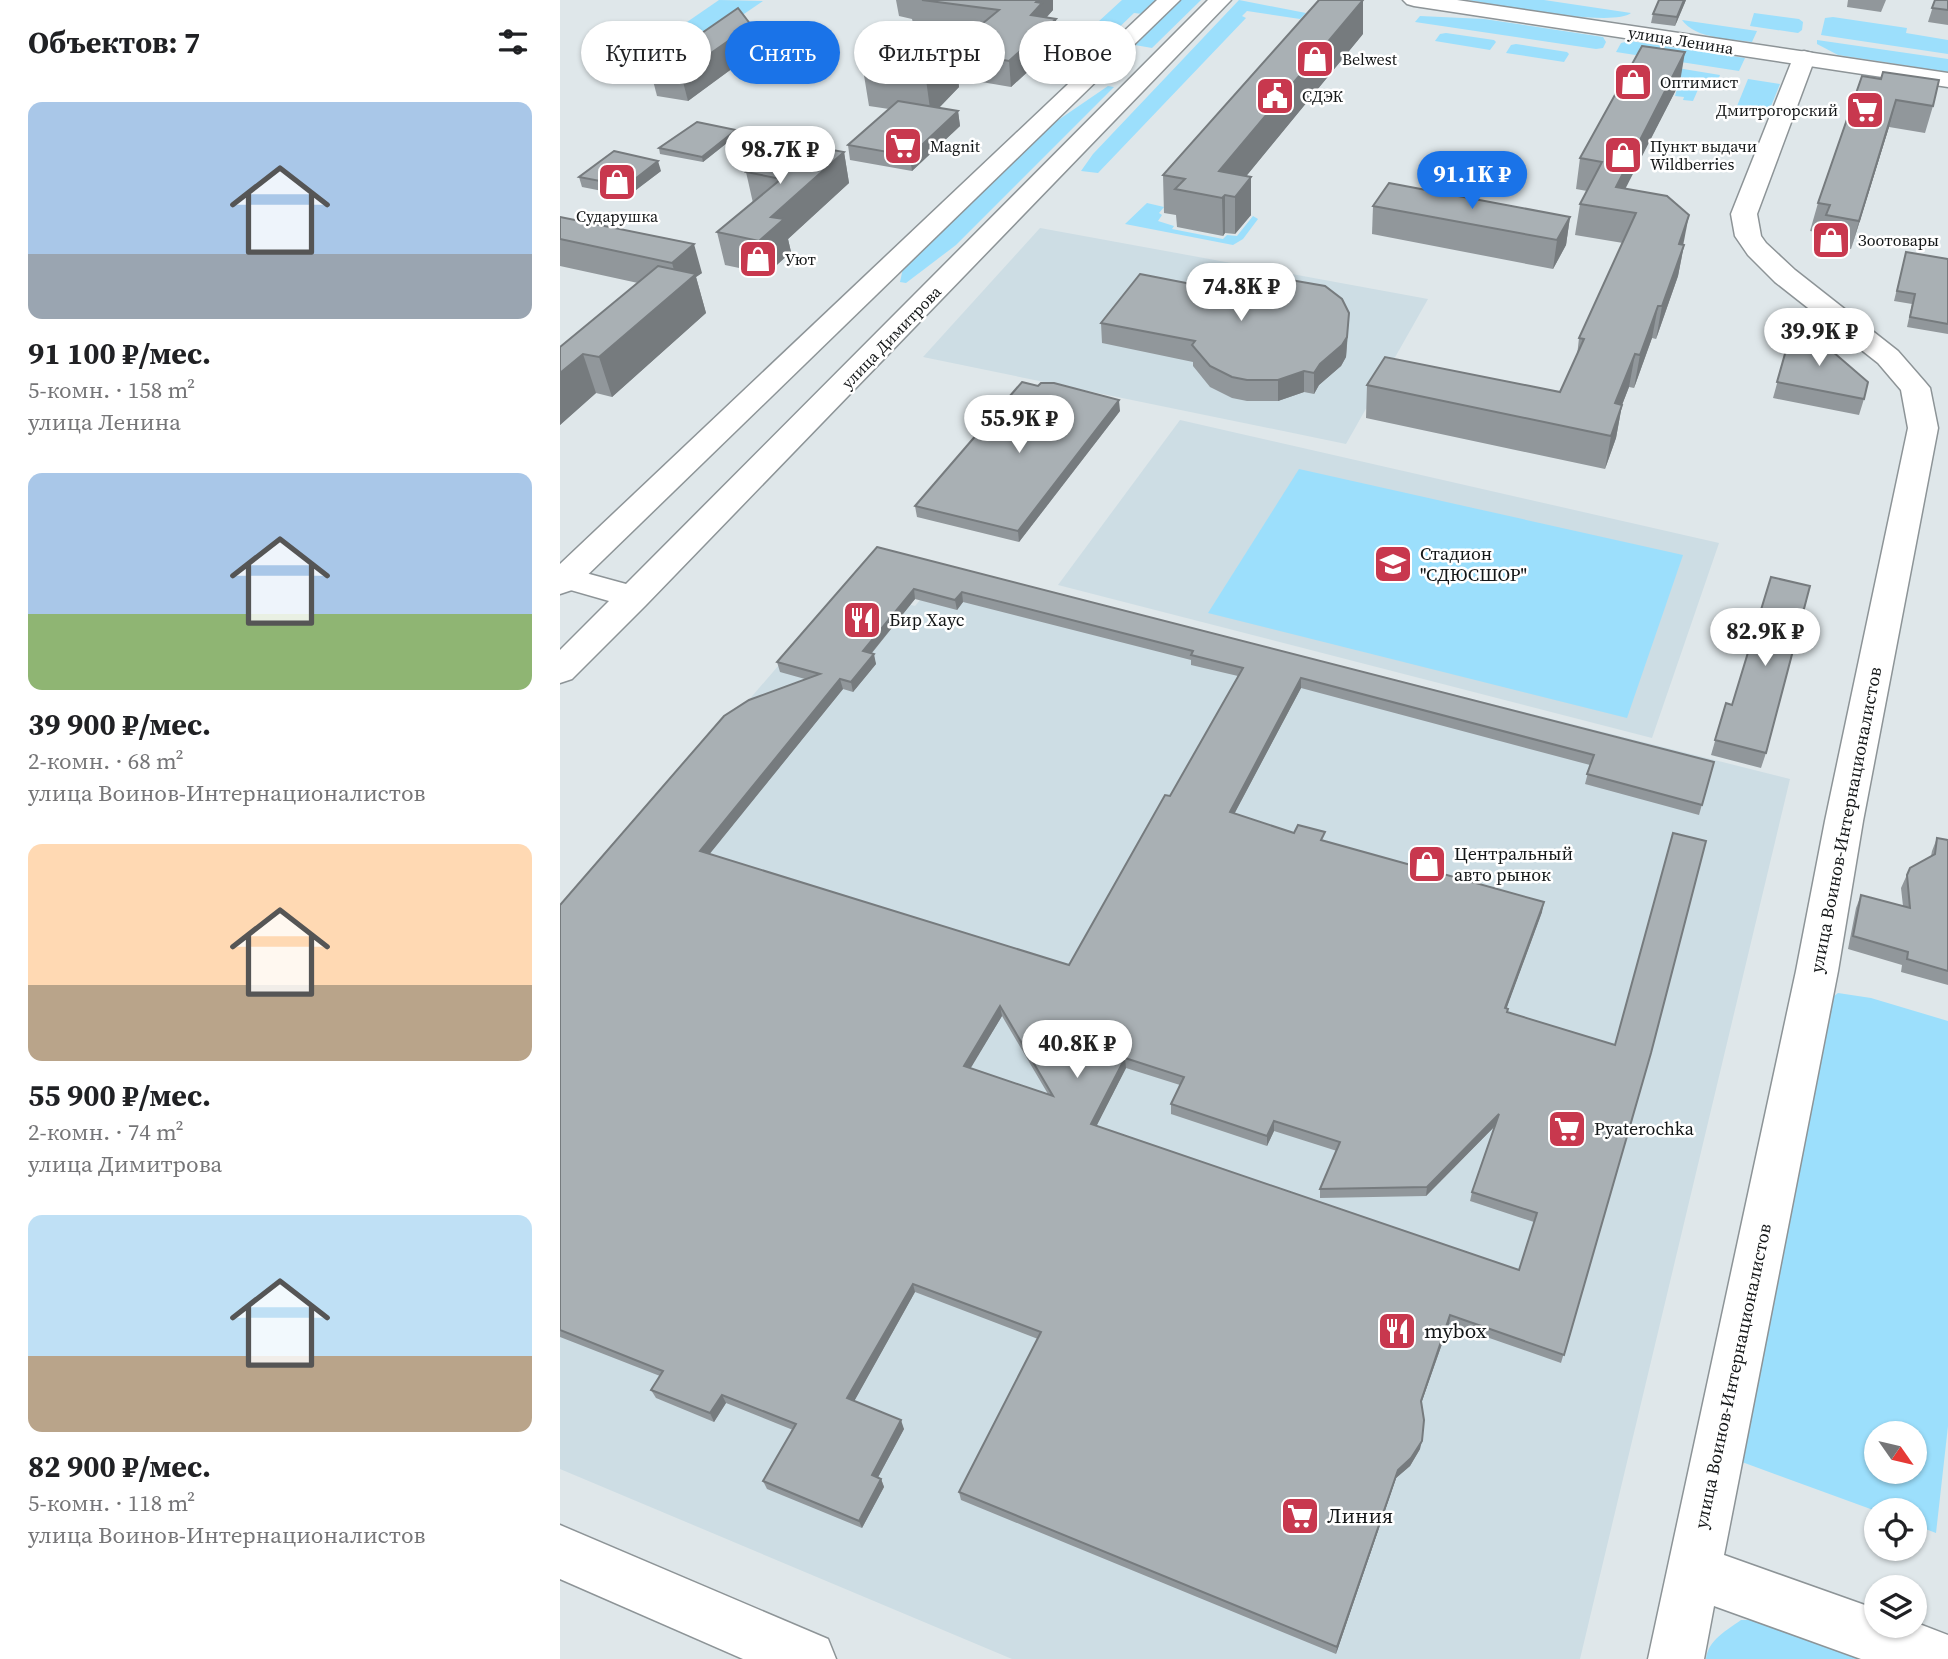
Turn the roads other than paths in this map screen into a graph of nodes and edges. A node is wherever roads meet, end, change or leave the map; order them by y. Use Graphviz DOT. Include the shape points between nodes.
graph roads {
  1 [pos="1169,0"];
  2 [pos="1220,0"];
  3 [pos="1414,0"];
  4 [pos="1804,58"];
  5 [pos="1948,80"];
  6 [pos="562,579"];
  7 [pos="634,597"];
  8 [pos="560,671"];
  9 [pos="560,1552"];
  10 [pos="1692,1571"];
  11 [pos="808,1659"];
  12 [pos="1676,1659"];
  13 [pos="1939,1659"];
  1 -- 6 [label="street"];
  2 -- 7 [label="street, улица Димитрова"];
  3 -- 4 [label="street, улица Ленина"];
  4 -- 5 [label="street, улица Ленина"];
  4 -- 10 [label="street, улица Воинов-Интернационалистов" via="1744,214 1748,236 1785,276 1888,358 1915,388 1923,428 1817,971"];
  6 -- 7 [label="street"];
  7 -- 8 [label="street, улица Димитрова"];
  9 -- 11 [label="street"];
  10 -- 12 [label="street, улица Воинов-Интернационалистов"];
  10 -- 13 [label="street"];
}
